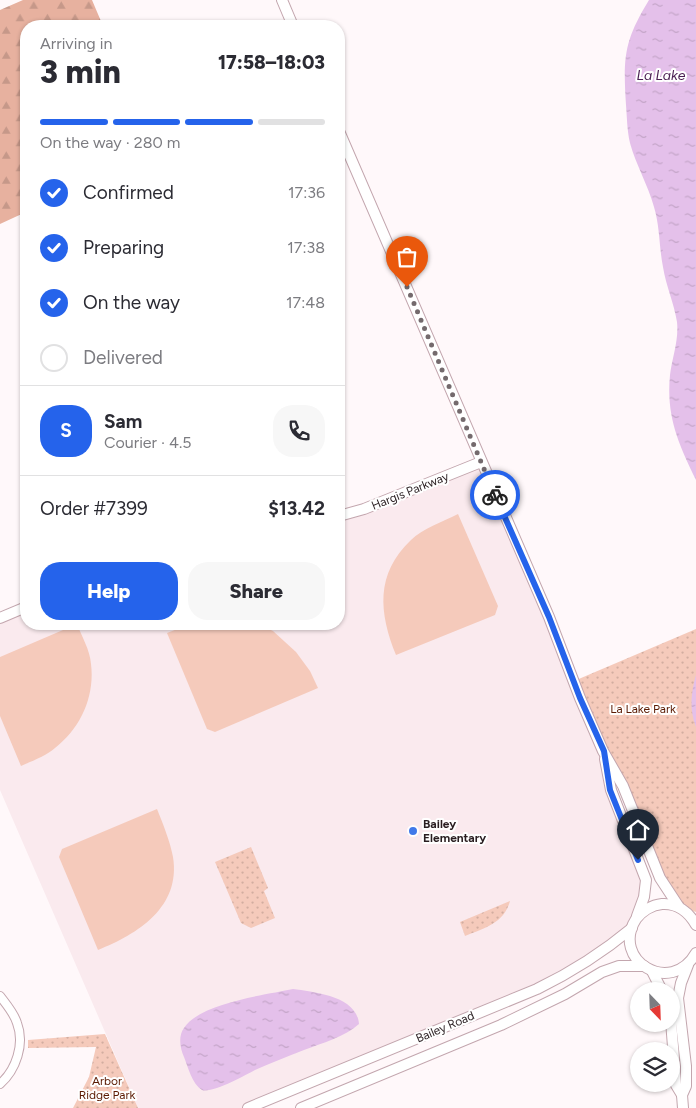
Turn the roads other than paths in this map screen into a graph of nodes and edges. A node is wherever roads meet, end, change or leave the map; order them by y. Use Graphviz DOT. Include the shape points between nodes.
graph roads {
  1 [pos="282,0"];
  2 [pos="291,20"];
  3 [pos="345,144"];
  4 [pos="481,462"];
  5 [pos="345,515"];
  6 [pos="20,610"];
  7 [pos="0,618"];
  8 [pos="604,751"];
  9 [pos="681,908"];
  10 [pos="696,912"];
  11 [pos="696,925"];
  12 [pos="632,926"];
  13 [pos="696,953"];
  14 [pos="688,964"];
  15 [pos="648,969"];
  16 [pos="656,982"];
  17 [pos="0,996"];
  18 [pos="672,1032"];
  19 [pos="0,1084"];
  20 [pos="682,1094"];
  21 [pos="248,1108"];
  22 [pos="301,1108"];
  23 [pos="683,1108"];
  1 -- 2 [label="street"];
  3 -- 4 [label="street"];
  4 -- 5 [label="street, Hargis Parkway" via="364,510"];
  4 -- 8 [label="street"];
  6 -- 7 [label="street"];
  8 -- 9 [label="street" via="623,786 660,878"];
  8 -- 12 [label="street" via="610,790 646,880 644,897"];
  9 -- 10 [label="street"];
  9 -- 11 [label="street"];
  9 -- 12 [label="street, Bailey Road" via="661,904 653,906 638,916"];
  12 -- 15 [label="street" via="630,945 637,960"];
  12 -- 21 [label="street, Bailey Road" via="603,951 537,989"];
  13 -- 14 [label="street"];
  14 -- 15 [label="street, Bailey Road" via="671,973"];
  14 -- 20 [label="street" via="678,998 686,1066 686,1086"];
  15 -- 16 [label="street"];
  15 -- 22 [label="street, Bailey Road" via="619,966 602,972 510,1021"];
  17 -- 19 [label="street" via="17,1022 20,1039 18,1057"];
  18 -- 20 [label="street" via="676,1085"];
  20 -- 23 [label="street"];
}
